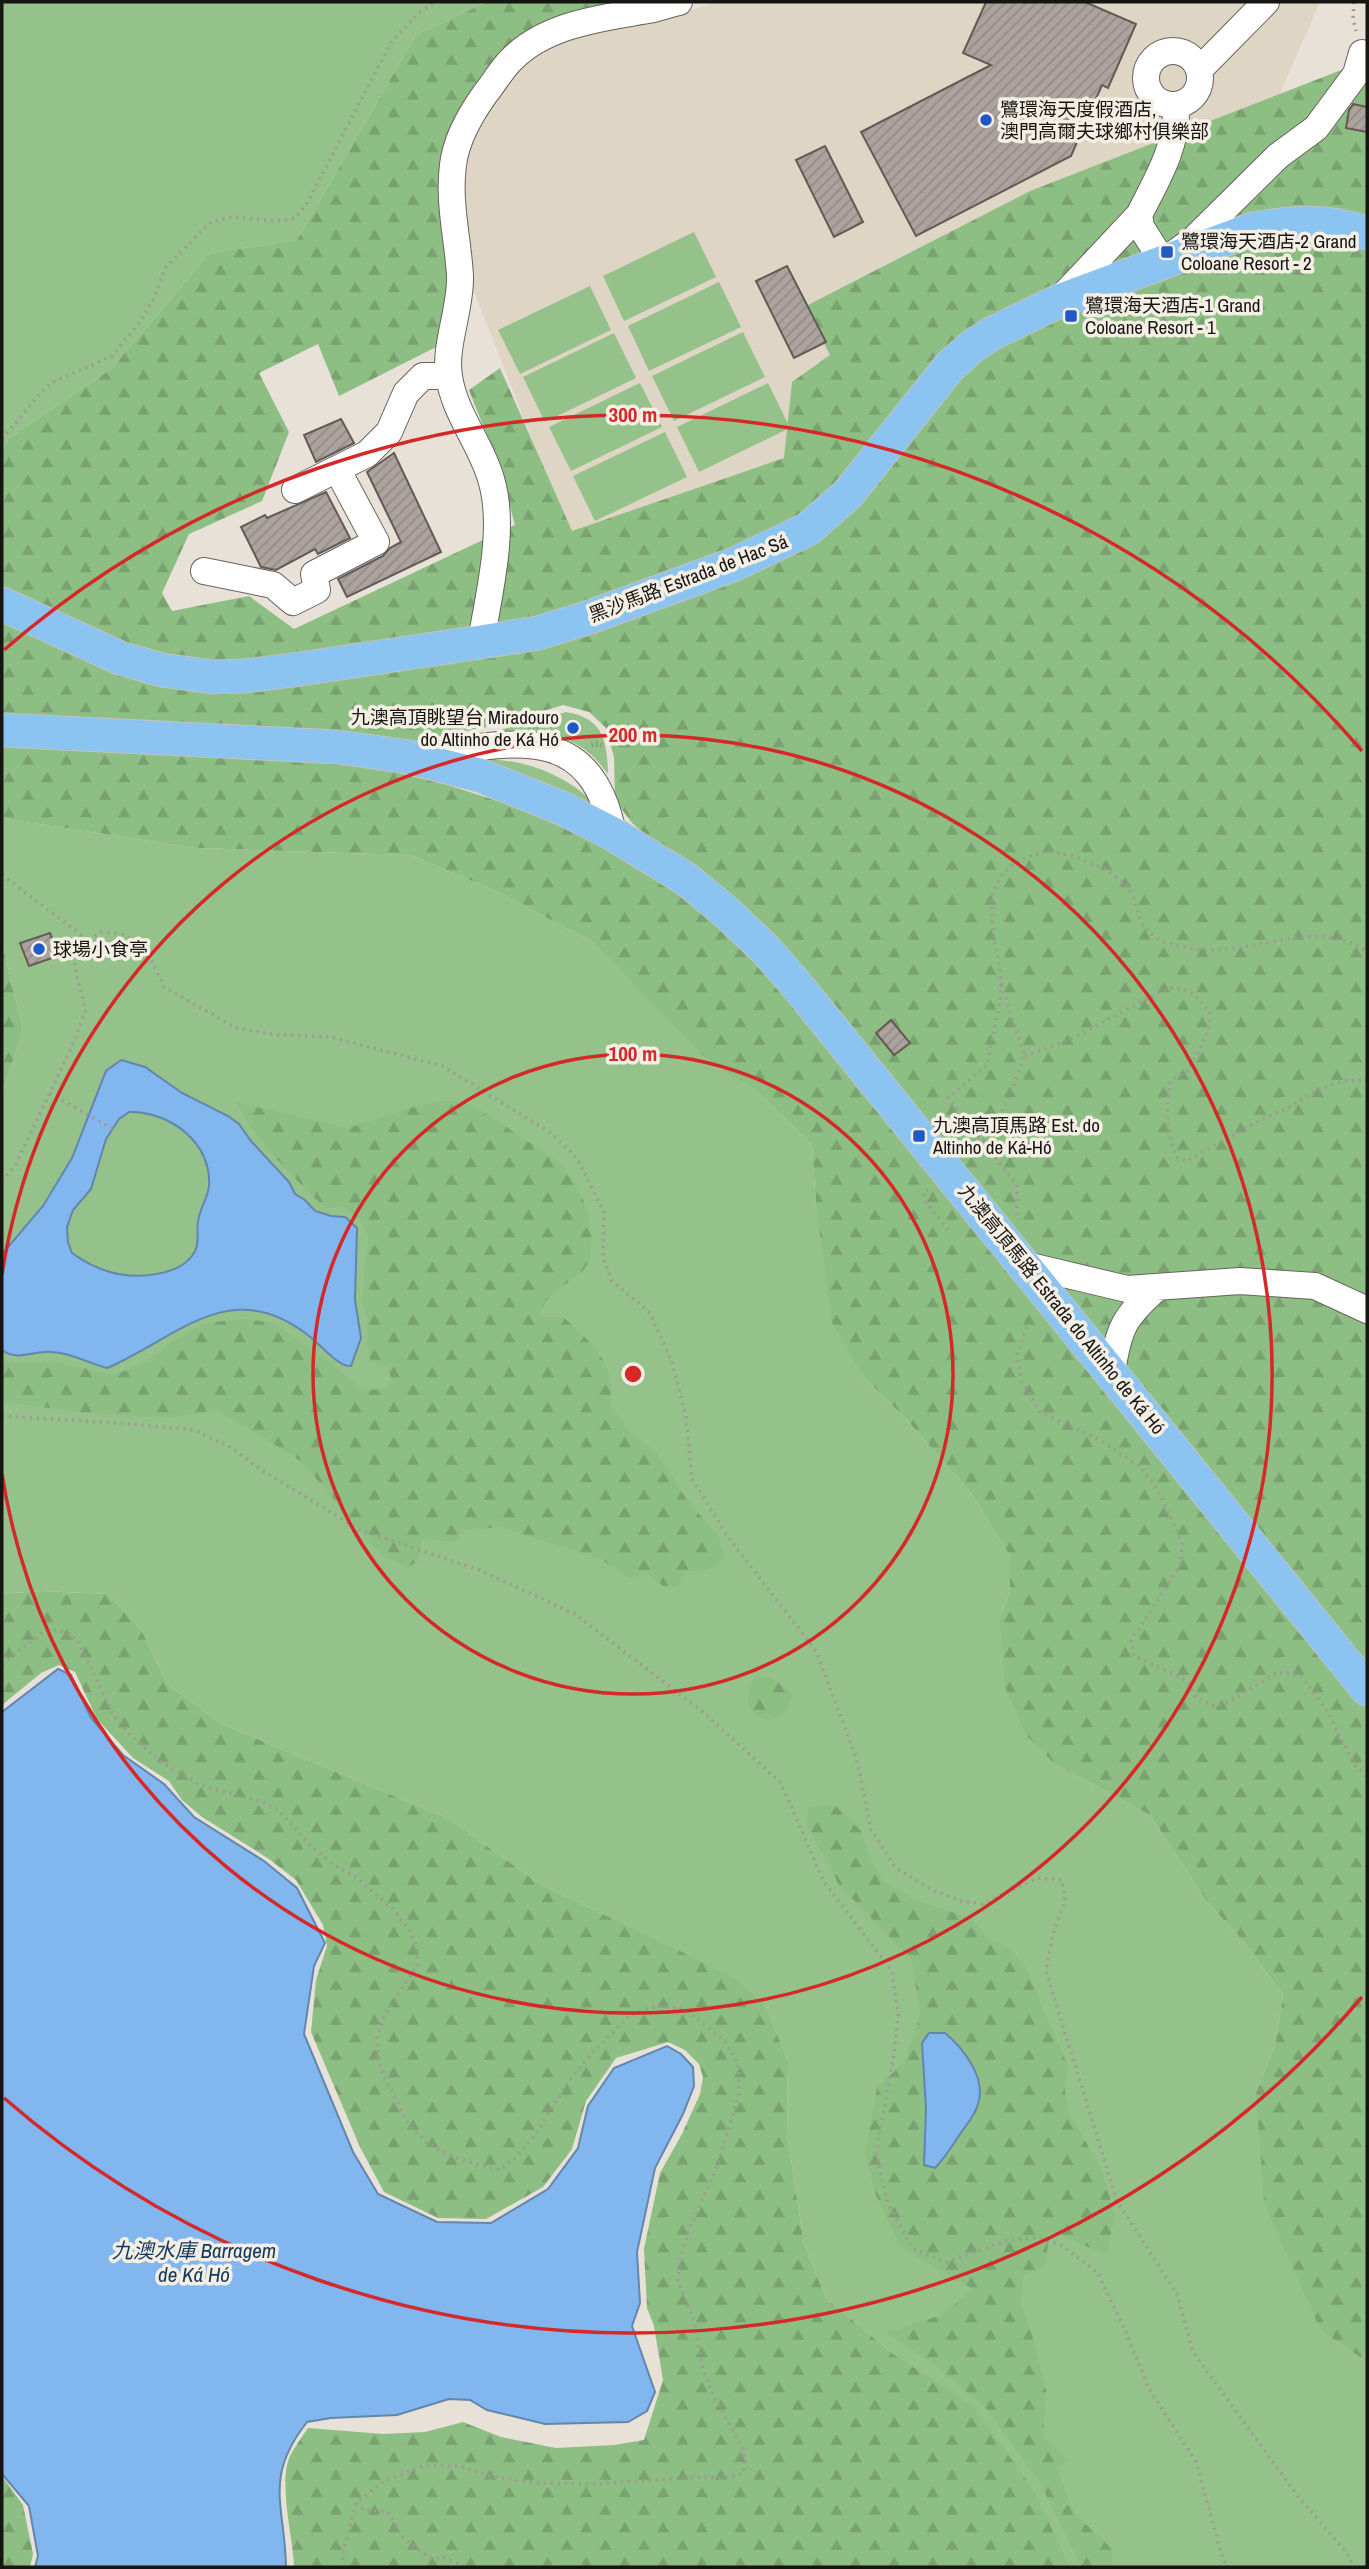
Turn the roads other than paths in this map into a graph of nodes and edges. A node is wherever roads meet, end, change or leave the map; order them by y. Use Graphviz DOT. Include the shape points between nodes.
graph roads {
  1 [pos="679,2"];
  2 [pos="1266,2"];
  3 [pos="1362,69"];
  4 [pos="1199,70"];
  5 [pos="1176,104"];
  6 [pos="1139,215"];
  7 [pos="1367,233"];
  8 [pos="1163,262"];
  9 [pos="1059,301"];
  10 [pos="449,376"];
  11 [pos="337,469"];
  12 [pos="295,490"];
  13 [pos="204,571"];
  14 [pos="2,604"];
  15 [pos="481,642"];
  16 [pos="2,730"];
  17 [pos="409,757"];
  18 [pos="613,835"];
  19 [pos="1016,1253"];
  20 [pos="1158,1287"];
  21 [pos="1367,1310"];
  22 [pos="1112,1371"];
  23 [pos="1367,1689"];
  1 -- 10 [label="street" via="613,15 542,37 511,60 480,101 462,131 453,163 452,211 460,280"];
  2 -- 4 [label="street"];
  3 -- 8 [label="street" via="1316,128 1278,156 1194,239"];
  4 -- 5 [label="street" via="1198,89"];
  4 -- 5 [label="street" via="1182,52 1164,52 1150,62 1147,88 1159,101"];
  5 -- 6 [label="street" via="1172,148"];
  6 -- 8 [label="street" via="1141,227"];
  6 -- 9 [label="street"];
  7 -- 8 [label="main road, 黑沙馬路 Estrada de Hac Sá" via="1331,223 1292,223 1253,229"];
  8 -- 9 [label="main road, 黑沙馬路 Estrada de Hac Sá"];
  9 -- 15 [label="main road, 黑沙馬路 Estrada de Hac Sá" via="993,333 950,366 848,494 808,529 735,564 587,618 538,633"];
  10 -- 11 [label="street" via="423,376 406,393 389,432 367,454"];
  10 -- 15 [label="street" via="496,502 498,528"];
  11 -- 12 [label="street"];
  11 -- 13 [label="street" via="376,542 314,574 317,590 293,602 273,585"];
  14 -- 15 [label="main road, 黑沙馬路 Estrada de Hac Sá" via="120,658 212,677 293,670"];
  16 -- 17 [label="main road, 九澳高頂馬路 Estrada do Altinho de Ká Hó" via="338,747"];
  17 -- 18 [label="main road, 九澳高頂馬路 Estrada do Altinho de Ká Hó" via="479,775 564,809"];
  17 -- 18 [label="street" via="517,743 546,747 573,760 594,780 608,805"];
  18 -- 19 [label="main road, 九澳高頂馬路 Estrada do Altinho de Ká Hó" via="686,879 765,949"];
  19 -- 20 [label="street" via="1127,1289"];
  19 -- 22 [label="main road, 九澳高頂馬路 Estrada do Altinho de Ká Hó"];
  20 -- 21 [label="street" via="1240,1281 1315,1286"];
  20 -- 22 [label="street" via="1133,1309 1117,1338"];
  22 -- 23 [label="main road, 九澳高頂馬路 Estrada do Altinho de Ká Hó"];
}
